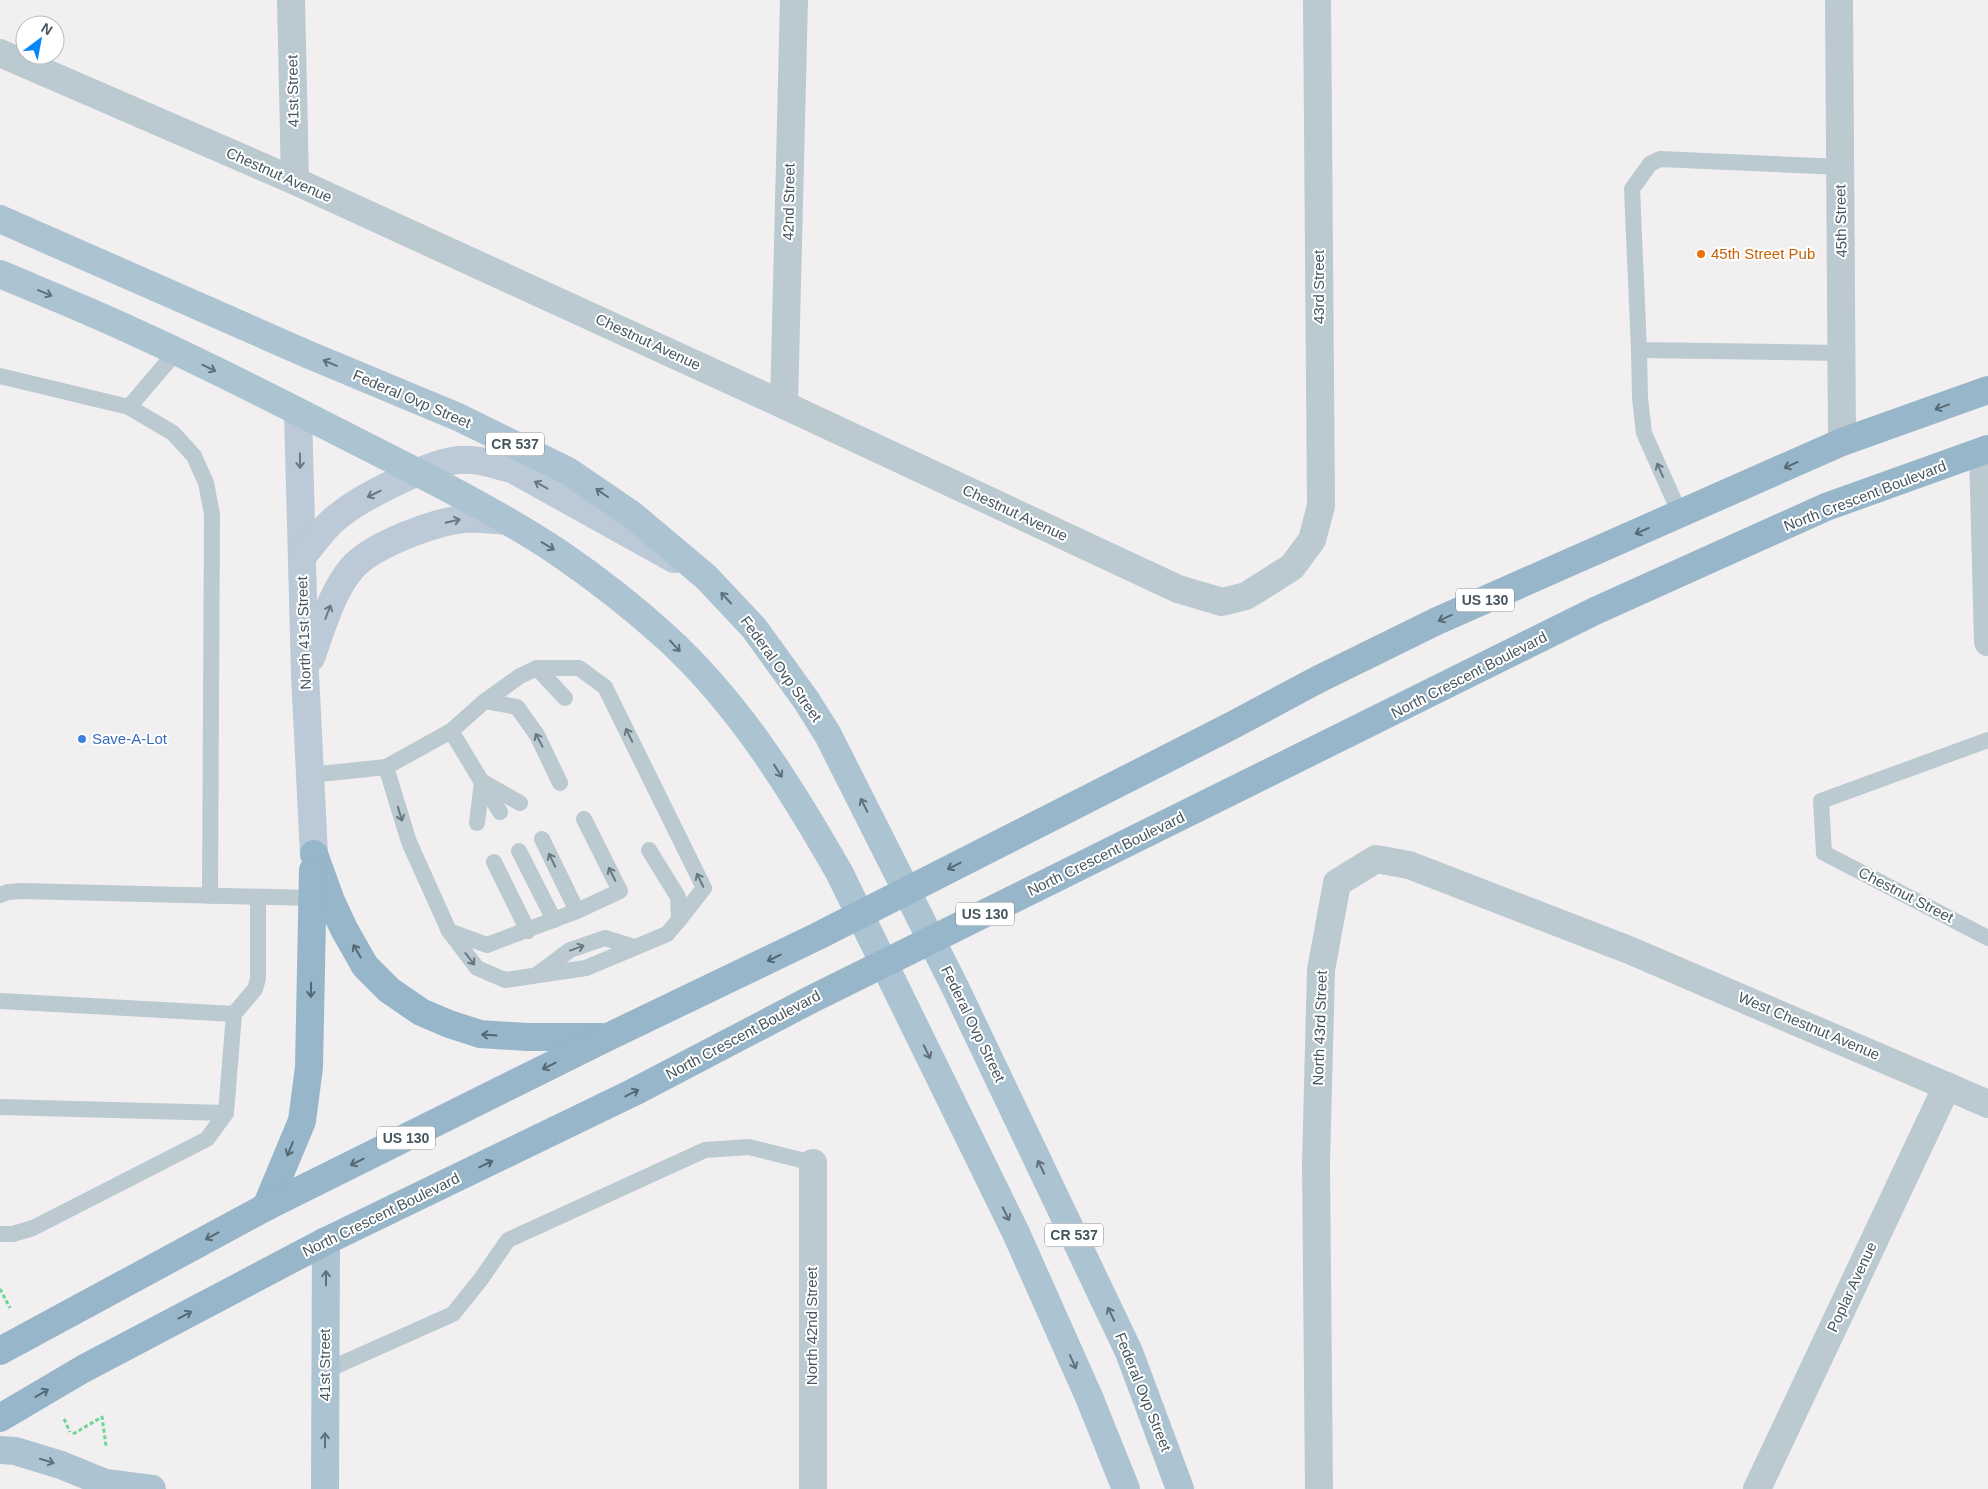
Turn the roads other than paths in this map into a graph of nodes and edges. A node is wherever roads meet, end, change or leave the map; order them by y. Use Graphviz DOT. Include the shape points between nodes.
graph roads {
  1 [pos="291,0"];
  2 [pos="794,0"];
  3 [pos="1317,0"];
  4 [pos="1839,0"];
  5 [pos="0,53"];
  6 [pos="1840,167"];
  7 [pos="295,181"];
  8 [pos="0,220"];
  9 [pos="0,274"];
  10 [pos="1639,350"];
  11 [pos="176,352"];
  12 [pos="1842,353"];
  13 [pos="0,376"];
  14 [pos="1988,390"];
  15 [pos="784,405"];
  16 [pos="129,407"];
  17 [pos="298,412"];
  18 [pos="1842,442"];
  19 [pos="1985,450"];
  20 [pos="418,473"];
  21 [pos="1680,514"];
  22 [pos="506,520"];
  23 [pos="302,557"];
  24 [pos="1292,567"];
  25 [pos="706,577"];
  26 [pos="1988,642"];
  27 [pos="538,668"];
  28 [pos="305,674"];
  29 [pos="564,698"];
  30 [pos="484,701"];
  31 [pos="451,730"];
  32 [pos="1988,740"];
  33 [pos="386,767"];
  34 [pos="310,775"];
  35 [pos="482,782"];
  36 [pos="560,783"];
  37 [pos="520,803"];
  38 [pos="500,812"];
  39 [pos="584,819"];
  40 [pos="477,823"];
  41 [pos="542,839"];
  42 [pos="649,850"];
  43 [pos="519,851"];
  44 [pos="314,854"];
  45 [pos="494,862"];
  46 [pos="0,895"];
  47 [pos="210,896"];
  48 [pos="258,897"];
  49 [pos="313,898"];
  50 [pos="577,911"];
  51 [pos="554,920"];
  52 [pos="680,920"];
  53 [pos="449,931"];
  54 [pos="528,931"];
  55 [pos="1988,938"];
  56 [pos="634,947"];
  57 [pos="1629,950"];
  58 [pos="537,975"];
  59 [pos="0,1001"];
  60 [pos="234,1014"];
  61 [pos="608,1037"];
  62 [pos="1947,1086"];
  63 [pos="1988,1104"];
  64 [pos="0,1107"];
  65 [pos="226,1113"];
  66 [pos="813,1163"];
  67 [pos="266,1207"];
  68 [pos="0,1234"];
  69 [pos="326,1241"];
  70 [pos="4,1346"];
  71 [pos="325,1370"];
  72 [pos="0,1418"];
  73 [pos="0,1450"];
  74 [pos="150,1489"];
  75 [pos="325,1489"];
  76 [pos="813,1489"];
  77 [pos="1126,1489"];
  78 [pos="1180,1489"];
  79 [pos="1319,1489"];
  80 [pos="1758,1489"];
  1 -- 7 [label="street, 41st Street"];
  2 -- 15 [label="street, 42nd Street"];
  3 -- 24 [label="street, 43rd Street" via="1321,506 1312,540"];
  4 -- 6 [label="street, 45th Street"];
  5 -- 7 [label="street, Chestnut Avenue"];
  6 -- 10 [label="lane" via="1660,159 1650,164 1632,189"];
  6 -- 12 [label="street, 45th Street"];
  7 -- 15 [label="street, Chestnut Avenue"];
  25 -- 8 [label="main road, Federal Ovp Street / CR 537, one-way" via="631,514 568,470 458,417"];
  9 -- 11 [label="main road, CR 537, one-way"];
  10 -- 12 [label="lane"];
  21 -- 10 [label="lane, one-way" via="1644,433"];
  11 -- 16 [label="lane"];
  11 -- 17 [label="main road, CR 537, one-way"];
  12 -- 18 [label="street, 45th Street"];
  13 -- 16 [label="lane"];
  14 -- 18 [label="highway, US 130, one-way"];
  15 -- 24 [label="street, Chestnut Avenue" via="1178,589 1222,602 1246,596"];
  16 -- 47 [label="lane" via="173,433 194,456 206,483 212,514"];
  17 -- 20 [label="main road, CR 537"];
  17 -- 23 [label="main road, North 41st Street, one-way"];
  18 -- 21 [label="highway, US 130, one-way"];
  19 -- 26 [label="street"];
  69 -- 19 [label="highway, North Crescent Boulevard / US 130, one-way" via="634,1092 812,999 1595,611 1826,508"];
  20 -- 22 [label="main road, CR 537"];
  20 -- 23 [label="main road, one-way" via="366,497 339,515"];
  25 -- 20 [label="main road, one-way" via="512,469 460,460 440,463"];
  21 -- 61 [label="highway, US 130, one-way" via="1319,679 818,936"];
  28 -- 22 [label="main road, one-way" via="329,607 341,584 353,567 378,547 463,519"];
  22 -- 77 [label="main road, CR 537, one-way" via="615,593 669,640 722,696 762,747 839,872 1016,1233"];
  23 -- 28 [label="main road, North 41st Street"];
  78 -- 25 [label="main road, Federal Ovp Street / CR 537, one-way" via="1129,1352 887,848 806,700 754,628"];
  27 -- 29 [label="lane"];
  27 -- 30 [label="lane" via="520,676"];
  52 -- 27 [label="lane, one-way" via="704,888 605,687 579,668"];
  28 -- 34 [label="main road, North 41st Street"];
  30 -- 31 [label="lane"];
  36 -- 30 [label="lane, one-way" via="537,735 516,707"];
  31 -- 33 [label="lane"];
  31 -- 35 [label="lane"];
  32 -- 55 [label="lane, Chestnut Street" via="1821,801 1824,853"];
  33 -- 34 [label="lane"];
  33 -- 53 [label="lane, one-way" via="409,842"];
  34 -- 44 [label="main road, North 41st Street"];
  35 -- 37 [label="lane"];
  35 -- 38 [label="lane"];
  35 -- 40 [label="lane"];
  50 -- 39 [label="lane, one-way" via="620,890"];
  50 -- 41 [label="lane, one-way"];
  42 -- 52 [label="lane" via="678,897"];
  43 -- 51 [label="lane"];
  44 -- 49 [label="highway"];
  61 -- 44 [label="highway, one-way" via="480,1034 421,1012 389,990 365,966 331,901"];
  45 -- 54 [label="lane"];
  46 -- 47 [label="lane" via="21,891"];
  47 -- 48 [label="lane"];
  48 -- 49 [label="lane"];
  48 -- 60 [label="lane" via="258,979 255,989"];
  49 -- 67 [label="highway, one-way" via="309,1067 302,1121"];
  50 -- 51 [label="lane"];
  51 -- 54 [label="lane"];
  52 -- 56 [label="lane" via="667,934"];
  53 -- 54 [label="lane" via="487,946"];
  53 -- 58 [label="lane, one-way" via="478,968 505,980"];
  56 -- 58 [label="lane" via="586,968"];
  58 -- 56 [label="lane, one-way" via="570,950 605,938"];
  57 -- 62 [label="street, West Chestnut Avenue"];
  57 -- 79 [label="street, North 43rd Street" via="1409,865 1376,859 1337,883 1320,970 1316,1163"];
  59 -- 60 [label="lane"];
  60 -- 65 [label="lane"];
  61 -- 67 [label="highway, US 130, one-way"];
  62 -- 63 [label="street, West Chestnut Avenue"];
  62 -- 80 [label="street, Poplar Avenue"];
  64 -- 65 [label="lane"];
  65 -- 68 [label="lane" via="207,1139 33,1228"];
  66 -- 71 [label="lane" via="749,1147 705,1150 508,1240 453,1314"];
  66 -- 76 [label="street, North 42nd Street"];
  67 -- 70 [label="highway, US 130, one-way"];
  71 -- 69 [label="main road, 41st Street, one-way"];
  72 -- 69 [label="highway, North Crescent Boulevard / US 130, one-way" via="83,1369"];
  75 -- 71 [label="main road, 41st Street, one-way"];
  73 -- 74 [label="main road, one-way" via="15,1451 61,1465 105,1483"];
}
